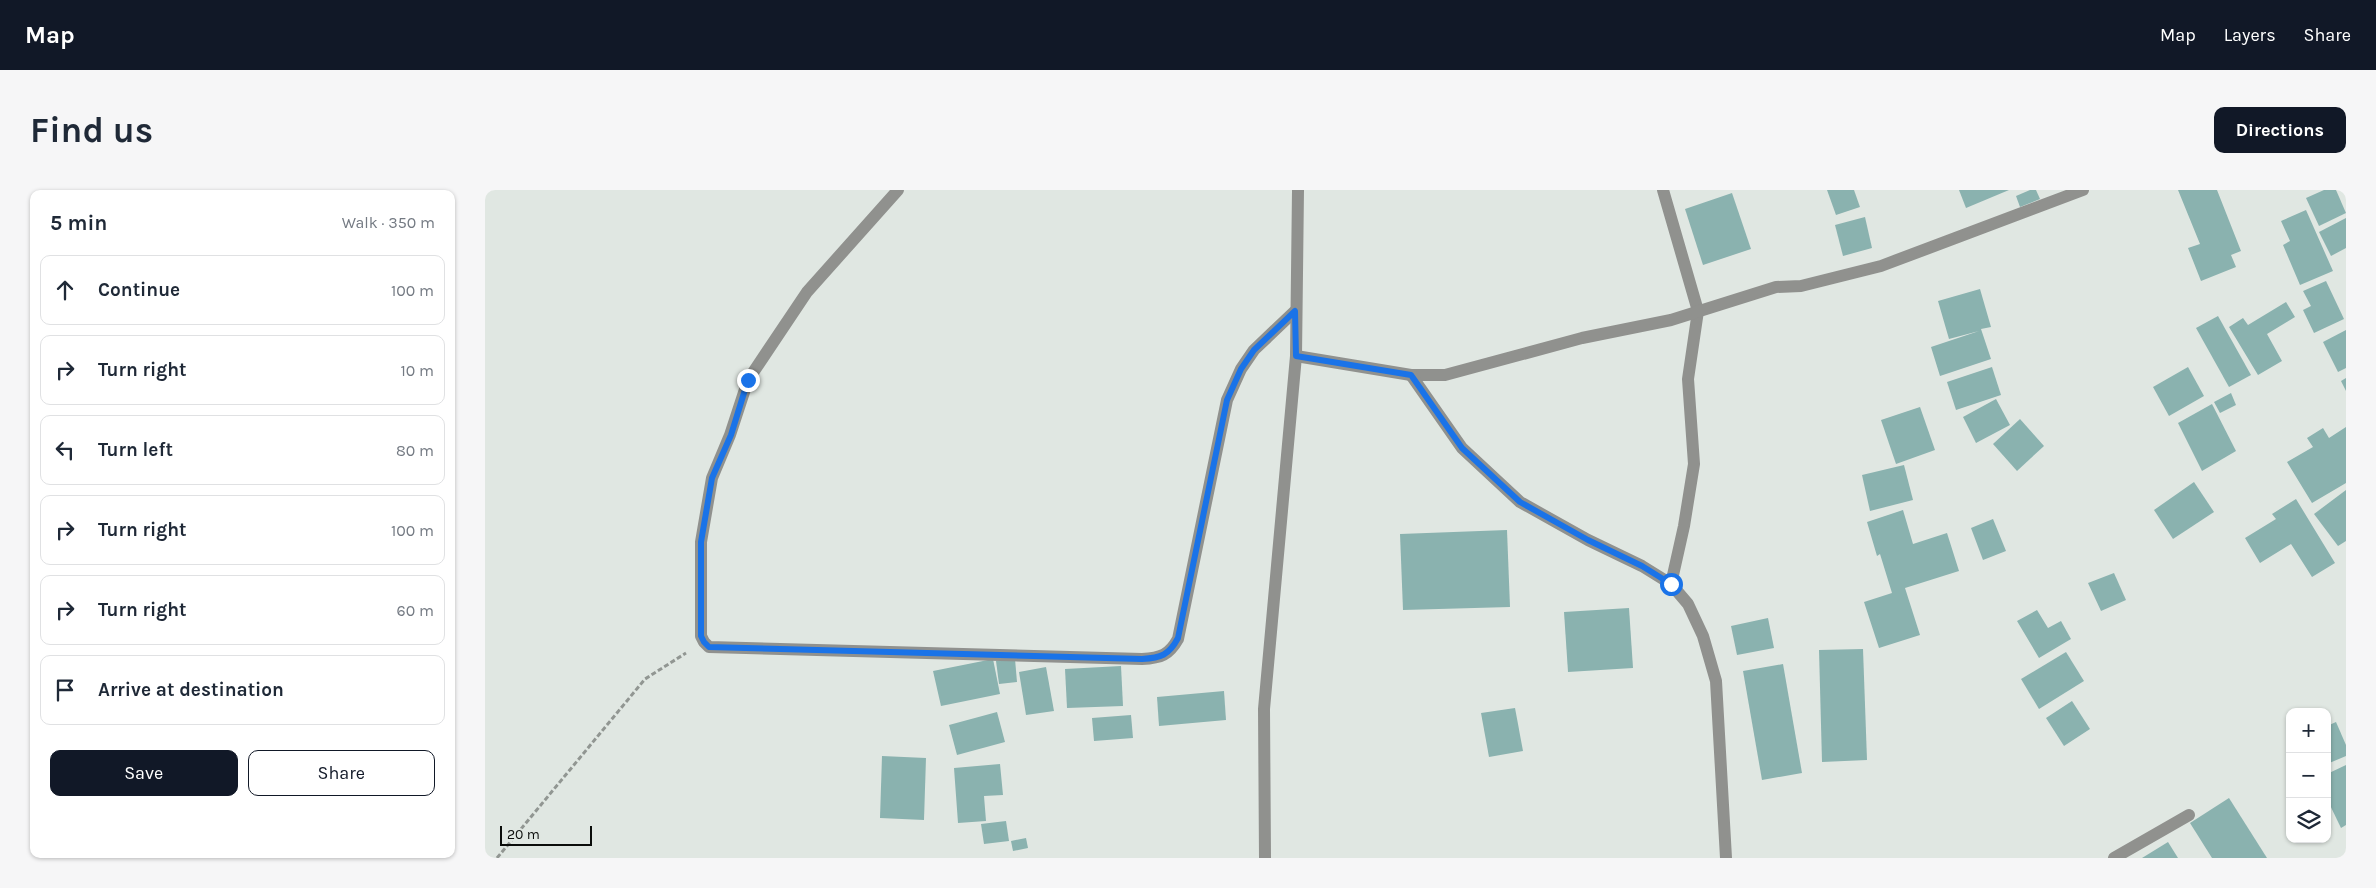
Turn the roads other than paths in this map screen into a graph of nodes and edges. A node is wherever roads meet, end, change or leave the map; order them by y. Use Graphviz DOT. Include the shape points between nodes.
graph roads {
  1 [pos="898,190"];
  2 [pos="1298,190"];
  3 [pos="1663,190"];
  4 [pos="2083,190"];
  5 [pos="1295,311"];
  6 [pos="1698,311"];
  7 [pos="1296,356"];
  8 [pos="1411,375"];
  9 [pos="1671,584"];
  10 [pos="2189,815"];
  11 [pos="1265,858"];
  12 [pos="1726,858"];
  13 [pos="2114,858"];
  1 -- 5 [label="street" via="807,292 748,380 731,435 712,478 701,542 701,636 709,647 1132,659 1156,658 1171,650 1178,638 1227,400 1254,350"];
  2 -- 5 [label="street"];
  3 -- 6 [label="street"];
  4 -- 6 [label="street" via="1881,266 1801,286 1776,287"];
  5 -- 7 [label="street"];
  6 -- 8 [label="street" via="1671,320 1582,338 1445,376"];
  6 -- 9 [label="street" via="1688,378 1694,464"];
  7 -- 8 [label="street"];
  7 -- 11 [label="street" via="1264,709"];
  8 -- 9 [label="street" via="1462,448 1520,502"];
  9 -- 12 [label="street" via="1688,604 1703,636 1716,681"];
  10 -- 13 [label="street"];
}
